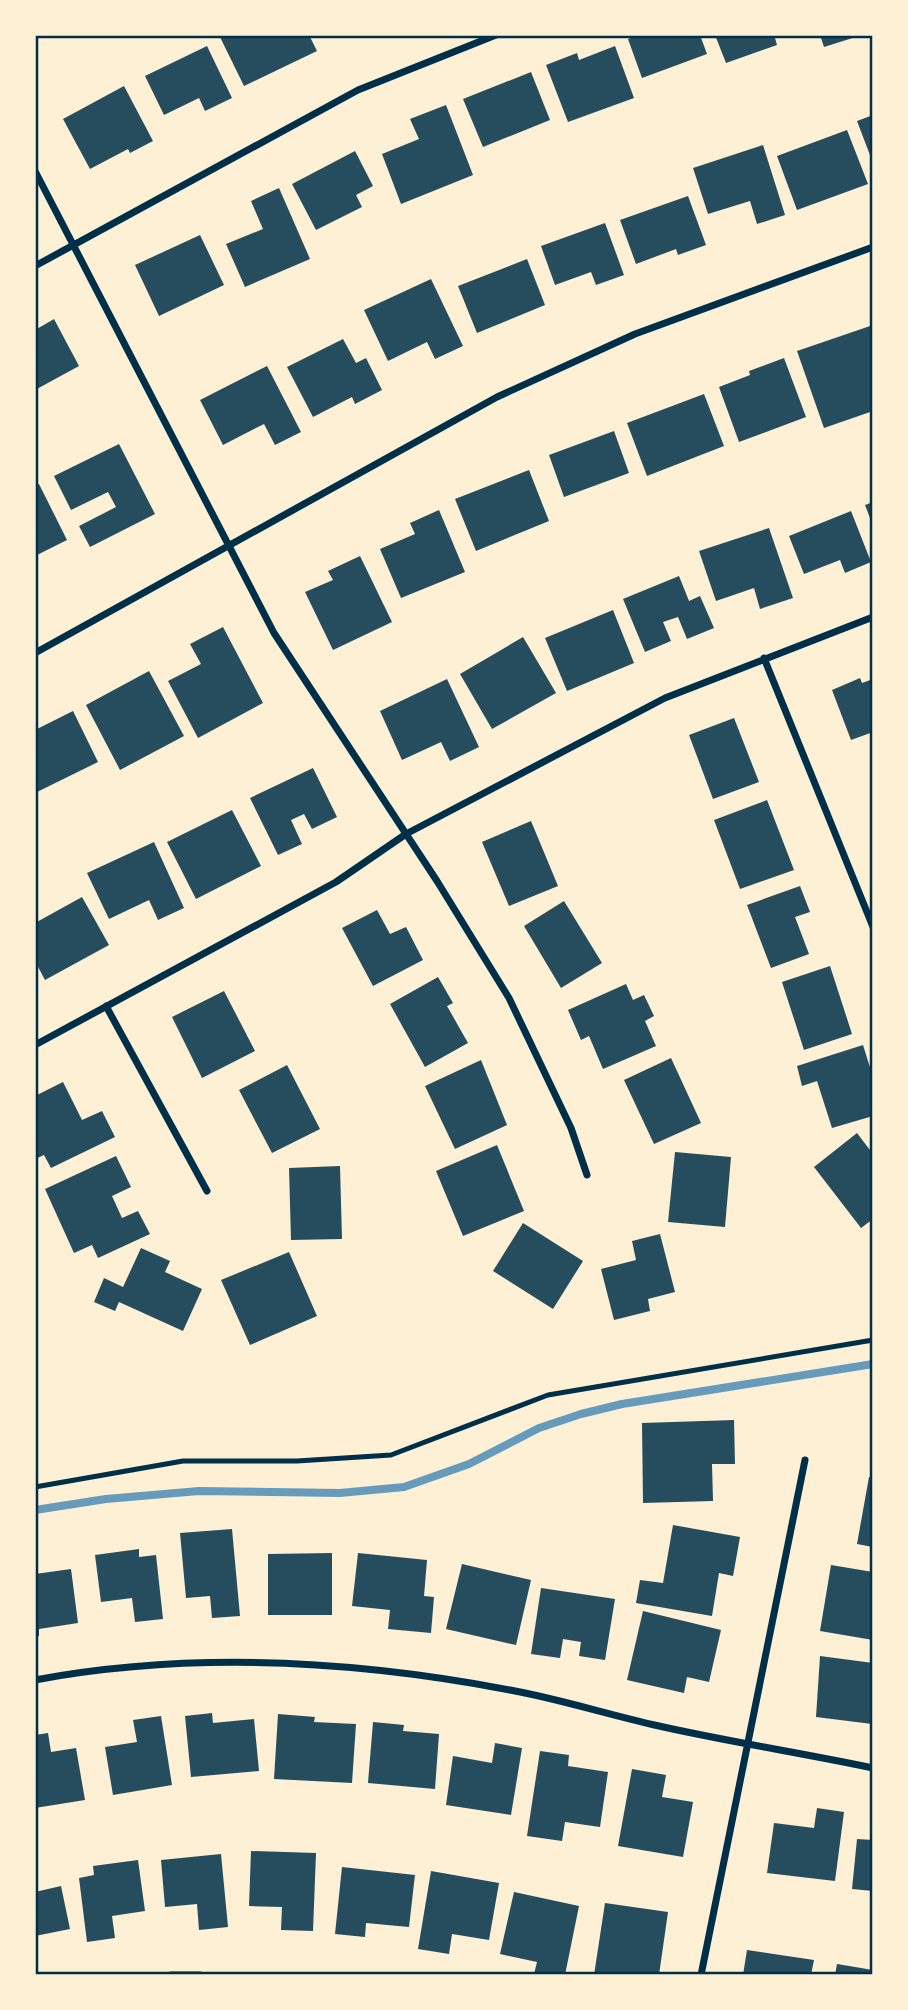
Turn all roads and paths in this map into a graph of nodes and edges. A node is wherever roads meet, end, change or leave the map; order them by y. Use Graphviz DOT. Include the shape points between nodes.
graph roads {
  1 [pos="496,35"];
  2 [pos="35,171"];
  3 [pos="73,246"];
  4 [pos="873,247"];
  5 [pos="35,266"];
  6 [pos="227,545"];
  7 [pos="873,617"];
  8 [pos="35,653"];
  9 [pos="764,657"];
  10 [pos="406,834"];
  11 [pos="873,927"];
  12 [pos="106,1006"];
  13 [pos="35,1045"];
  14 [pos="587,1175"];
  15 [pos="207,1191"];
  16 [pos="873,1340"];
  17 [pos="805,1460"];
  18 [pos="35,1487"];
  19 [pos="35,1681"];
  20 [pos="747,1741"];
  21 [pos="873,1768"];
  22 [pos="171,1975"];
  23 [pos="200,1975"];
  24 [pos="701,1975"];
  1 -- 3 [label="street" via="358,90"];
  2 -- 3 [label="street"];
  3 -- 5 [label="street"];
  3 -- 6 [label="street"];
  4 -- 6 [label="street" via="635,334 497,397"];
  6 -- 8 [label="street"];
  6 -- 10 [label="street" via="274,633"];
  7 -- 9 [label="street"];
  9 -- 10 [label="street" via="666,698"];
  9 -- 11 [label="street"];
  10 -- 12 [label="street" via="336,881"];
  10 -- 14 [label="street" via="509,998 571,1128"];
  12 -- 13 [label="street"];
  12 -- 15 [label="street"];
  16 -- 18 [label="lane" via="548,1395 391,1455 183,1461"];
  17 -- 20 [label="street"];
  19 -- 20 [label="street" via="97,1669 212,1662 367,1667 511,1690"];
  20 -- 21 [label="street"];
  20 -- 24 [label="street"];
  22 -- 23 [label="street"];
}
